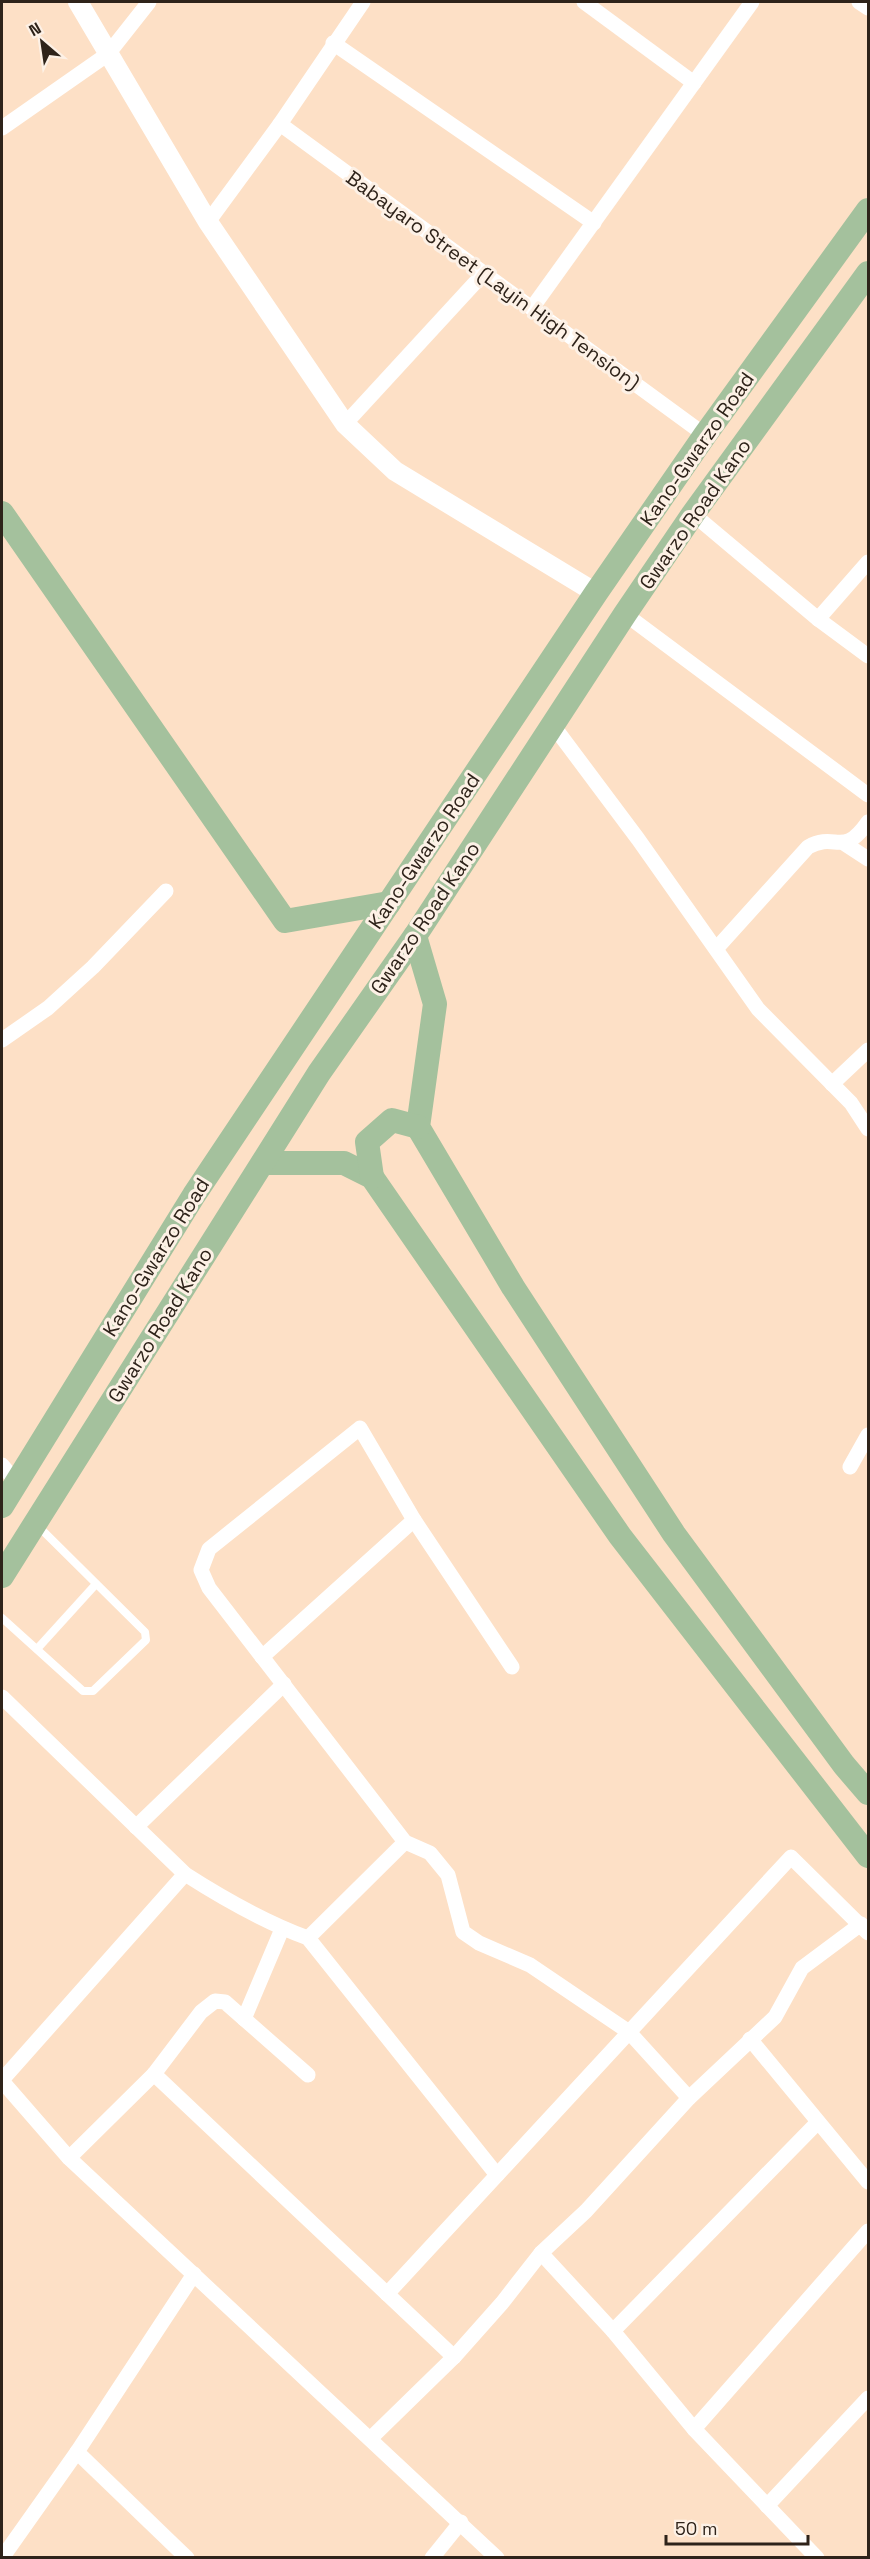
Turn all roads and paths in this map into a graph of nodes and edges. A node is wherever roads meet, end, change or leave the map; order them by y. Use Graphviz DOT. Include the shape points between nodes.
graph roads {
  1 [pos="78,2"];
  2 [pos="148,2"];
  3 [pos="363,2"];
  4 [pos="584,2"];
  5 [pos="752,2"];
  6 [pos="859,2"];
  7 [pos="868,8"];
  8 [pos="333,43"];
  9 [pos="108,54"];
  10 [pos="694,82"];
  11 [pos="280,124"];
  12 [pos="2,128"];
  13 [pos="868,210"];
  14 [pos="208,222"];
  15 [pos="594,223"];
  16 [pos="484,273"];
  17 [pos="864,288"];
  18 [pos="532,308"];
  19 [pos="345,424"];
  20 [pos="705,435"];
  21 [pos="2,513"];
  22 [pos="693,514"];
  23 [pos="868,562"];
  24 [pos="596,593"];
  25 [pos="624,614"];
  26 [pos="818,619"];
  27 [pos="868,656"];
  28 [pos="552,724"];
  29 [pos="868,795"];
  30 [pos="868,822"];
  31 [pos="845,844"];
  32 [pos="868,859"];
  33 [pos="166,891"];
  34 [pos="389,903"];
  35 [pos="415,936"];
  36 [pos="716,949"];
  37 [pos="4,1035"];
  38 [pos="868,1050"];
  39 [pos="832,1084"];
  40 [pos="418,1128"];
  41 [pos="868,1129"];
  42 [pos="263,1163"];
  43 [pos="372,1178"];
  44 [pos="868,1435"];
  45 [pos="850,1467"];
  46 [pos="9,1474"];
  47 [pos="2,1506"];
  48 [pos="414,1520"];
  49 [pos="35,1523"];
  50 [pos="2,1576"];
  51 [pos="96,1584"];
  52 [pos="2,1618"];
  53 [pos="37,1649"];
  54 [pos="262,1657"];
  55 [pos="512,1667"];
  56 [pos="284,1684"];
  57 [pos="2,1697"];
  58 [pos="868,1793"];
  59 [pos="136,1827"];
  60 [pos="405,1842"];
  61 [pos="868,1856"];
  62 [pos="185,1874"];
  63 [pos="282,1929"];
  64 [pos="865,1929"];
  65 [pos="308,1938"];
  66 [pos="244,2019"];
  67 [pos="629,2032"];
  68 [pos="750,2039"];
  69 [pos="154,2074"];
  70 [pos="308,2075"];
  71 [pos="2,2080"];
  72 [pos="689,2098"];
  73 [pos="818,2122"];
  74 [pos="69,2158"];
  75 [pos="497,2175"];
  76 [pos="868,2182"];
  77 [pos="868,2231"];
  78 [pos="541,2253"];
  79 [pos="194,2274"];
  80 [pos="387,2294"];
  81 [pos="613,2331"];
  82 [pos="454,2356"];
  83 [pos="868,2398"];
  84 [pos="694,2429"];
  85 [pos="371,2438"];
  86 [pos="77,2452"];
  87 [pos="767,2506"];
  88 [pos="461,2522"];
  89 [pos="2,2558"];
  90 [pos="187,2558"];
  91 [pos="432,2558"];
  92 [pos="497,2558"];
  93 [pos="816,2558"];
  1 -- 9 [label="street"];
  2 -- 9 [label="street"];
  3 -- 8 [label="street"];
  4 -- 10 [label="street"];
  5 -- 10 [label="street"];
  6 -- 7 [label="street"];
  8 -- 11 [label="street"];
  8 -- 15 [label="street"];
  9 -- 12 [label="street"];
  9 -- 14 [label="street"];
  10 -- 15 [label="street"];
  11 -- 14 [label="street"];
  11 -- 16 [label="street, Babayaro Street (Layin High Tension)"];
  13 -- 20 [label="main road, Kano-Gwarzo Road"];
  14 -- 19 [label="street"];
  15 -- 18 [label="street"];
  16 -- 18 [label="street, Babayaro Street (Layin High Tension)"];
  16 -- 19 [label="street"];
  17 -- 22 [label="main road, Gwarzo Road Kano"];
  18 -- 20 [label="street, Babayaro Street (Layin High Tension)"];
  19 -- 24 [label="street" via="395,471"];
  20 -- 24 [label="main road, Kano-Gwarzo Road"];
  21 -- 34 [label="main road" via="285,921"];
  22 -- 25 [label="main road, Gwarzo Road Kano"];
  22 -- 26 [label="street"];
  23 -- 26 [label="street"];
  24 -- 34 [label="main road, Kano-Gwarzo Road"];
  25 -- 28 [label="main road, Gwarzo Road Kano"];
  25 -- 29 [label="street"];
  26 -- 27 [label="street"];
  28 -- 35 [label="main road, Gwarzo Road Kano"];
  28 -- 36 [label="street"];
  30 -- 31 [label="street" via="859,836"];
  31 -- 32 [label="street"];
  31 -- 36 [label="street" via="818,842 808,847"];
  33 -- 37 [label="street" via="48,1008"];
  34 -- 46 [label="main road, Kano-Gwarzo Road"];
  35 -- 40 [label="main road" via="435,1004"];
  35 -- 42 [label="main road, Gwarzo Road Kano"];
  36 -- 39 [label="street" via="758,1009"];
  38 -- 39 [label="street"];
  39 -- 41 [label="street"];
  40 -- 43 [label="main road" via="392,1120 368,1142"];
  40 -- 58 [label="main road" via="513,1287 674,1534"];
  42 -- 43 [label="main road" via="344,1163"];
  42 -- 49 [label="main road, Gwarzo Road Kano"];
  43 -- 61 [label="main road" via="620,1536"];
  44 -- 45 [label="street"];
  46 -- 47 [label="main road, Kano-Gwarzo Road"];
  48 -- 54 [label="street"];
  48 -- 54 [label="street" via="360,1428 209,1549 201,1570 209,1588"];
  48 -- 55 [label="street"];
  49 -- 50 [label="main road, Gwarzo Road Kano"];
  49 -- 51 [label="lane"];
  51 -- 53 [label="lane"];
  51 -- 53 [label="lane" via="145,1632 146,1640 93,1691 87,1692"];
  52 -- 53 [label="lane"];
  54 -- 56 [label="street"];
  56 -- 59 [label="street"];
  56 -- 60 [label="street"];
  57 -- 59 [label="street"];
  59 -- 62 [label="street"];
  60 -- 65 [label="street"];
  60 -- 67 [label="street" via="430,1853 448,1875 463,1932 530,1965"];
  62 -- 63 [label="street"];
  62 -- 71 [label="street"];
  63 -- 65 [label="street"];
  63 -- 66 [label="street"];
  64 -- 67 [label="street" via="791,1857"];
  64 -- 68 [label="street" via="802,1968 775,2017"];
  65 -- 75 [label="street"];
  66 -- 69 [label="street" via="225,2002 215,2001"];
  66 -- 70 [label="street"];
  67 -- 72 [label="street"];
  67 -- 75 [label="street"];
  68 -- 72 [label="street"];
  68 -- 73 [label="street"];
  69 -- 74 [label="street"];
  69 -- 80 [label="street"];
  71 -- 74 [label="street"];
  72 -- 78 [label="street" via="586,2211"];
  73 -- 76 [label="street"];
  73 -- 81 [label="street"];
  74 -- 79 [label="street"];
  75 -- 80 [label="street"];
  77 -- 84 [label="street"];
  78 -- 81 [label="street"];
  78 -- 82 [label="street"];
  79 -- 85 [label="street"];
  79 -- 86 [label="street"];
  80 -- 82 [label="street"];
  81 -- 84 [label="street"];
  82 -- 85 [label="street"];
  83 -- 87 [label="street"];
  84 -- 87 [label="street"];
  85 -- 88 [label="street"];
  86 -- 89 [label="street"];
  86 -- 90 [label="street"];
  87 -- 93 [label="street"];
  88 -- 91 [label="street"];
  88 -- 92 [label="street"];
}
